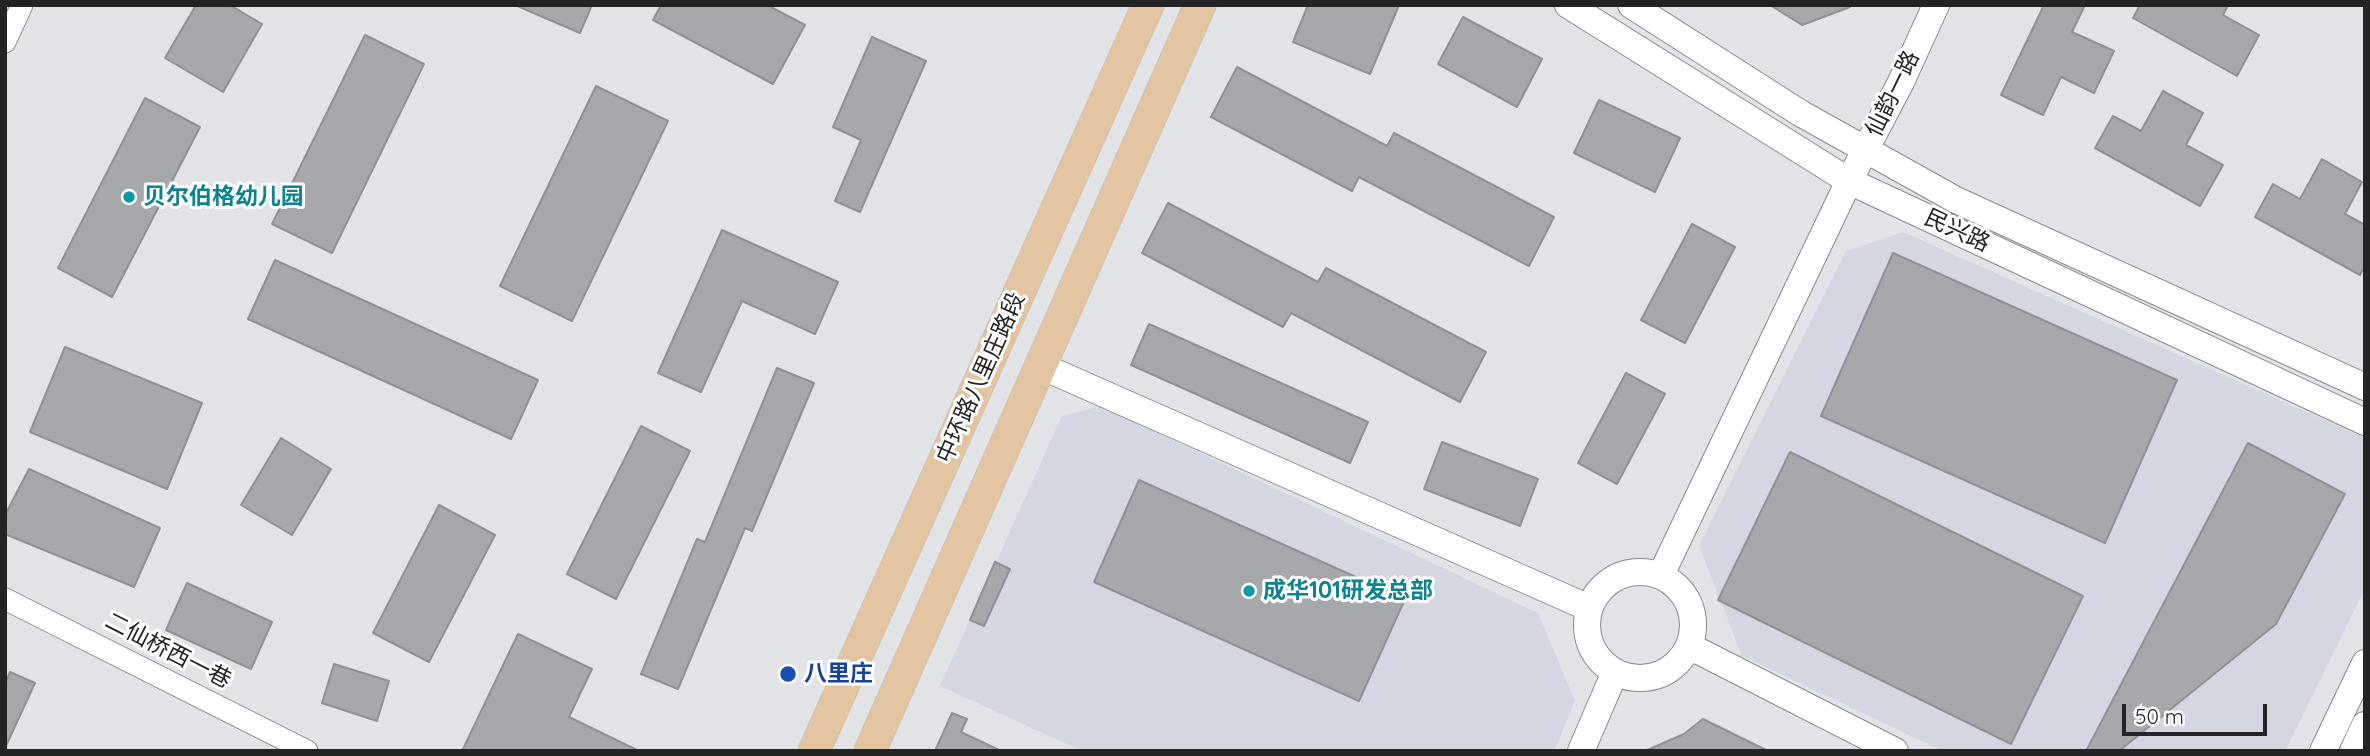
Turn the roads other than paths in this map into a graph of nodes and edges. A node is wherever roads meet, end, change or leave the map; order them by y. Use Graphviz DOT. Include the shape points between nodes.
graph roads {
  1 [pos="22,5"];
  2 [pos="1148,5"];
  3 [pos="1200,5"];
  4 [pos="1568,5"];
  5 [pos="1631,5"];
  6 [pos="1936,5"];
  7 [pos="5,42"];
  8 [pos="1866,150"];
  9 [pos="1849,181"];
  10 [pos="1041,366"];
  11 [pos="2365,387"];
  12 [pos="2365,422"];
  13 [pos="1661,575"];
  14 [pos="5,599"];
  15 [pos="1589,608"];
  16 [pos="1689,646"];
  17 [pos="2365,663"];
  18 [pos="1615,672"];
  19 [pos="2365,725"];
  20 [pos="307,751"];
  21 [pos="814,751"];
  22 [pos="870,751"];
  23 [pos="1581,751"];
  24 [pos="1895,751"];
  25 [pos="2323,751"];
  26 [pos="2353,751"];
  1 -- 7 [label="street"];
  2 -- 21 [label="main road, 中环路八里庄路段"];
  3 -- 10 [label="main road"];
  4 -- 9 [label="street, 民兴路"];
  5 -- 8 [label="street, 民兴路"];
  6 -- 8 [label="street, 仙韵一路"];
  8 -- 9 [label="street, 仙韵一路"];
  8 -- 11 [label="street, 民兴路" via="1956,200"];
  9 -- 12 [label="street, 民兴路"];
  9 -- 13 [label="street, 仙韵一路"];
  10 -- 15 [label="street"];
  10 -- 22 [label="main road"];
  13 -- 15 [label="street" via="1628,572 1611,579"];
  13 -- 16 [label="street" via="1686,598 1693,630"];
  14 -- 20 [label="street, 二仙桥西一巷"];
  15 -- 18 [label="street" via="1590,645"];
  16 -- 18 [label="street" via="1667,671 1651,677 1632,678"];
  16 -- 24 [label="street"];
  17 -- 25 [label="street"];
  18 -- 23 [label="street"];
  19 -- 26 [label="street"];
}
